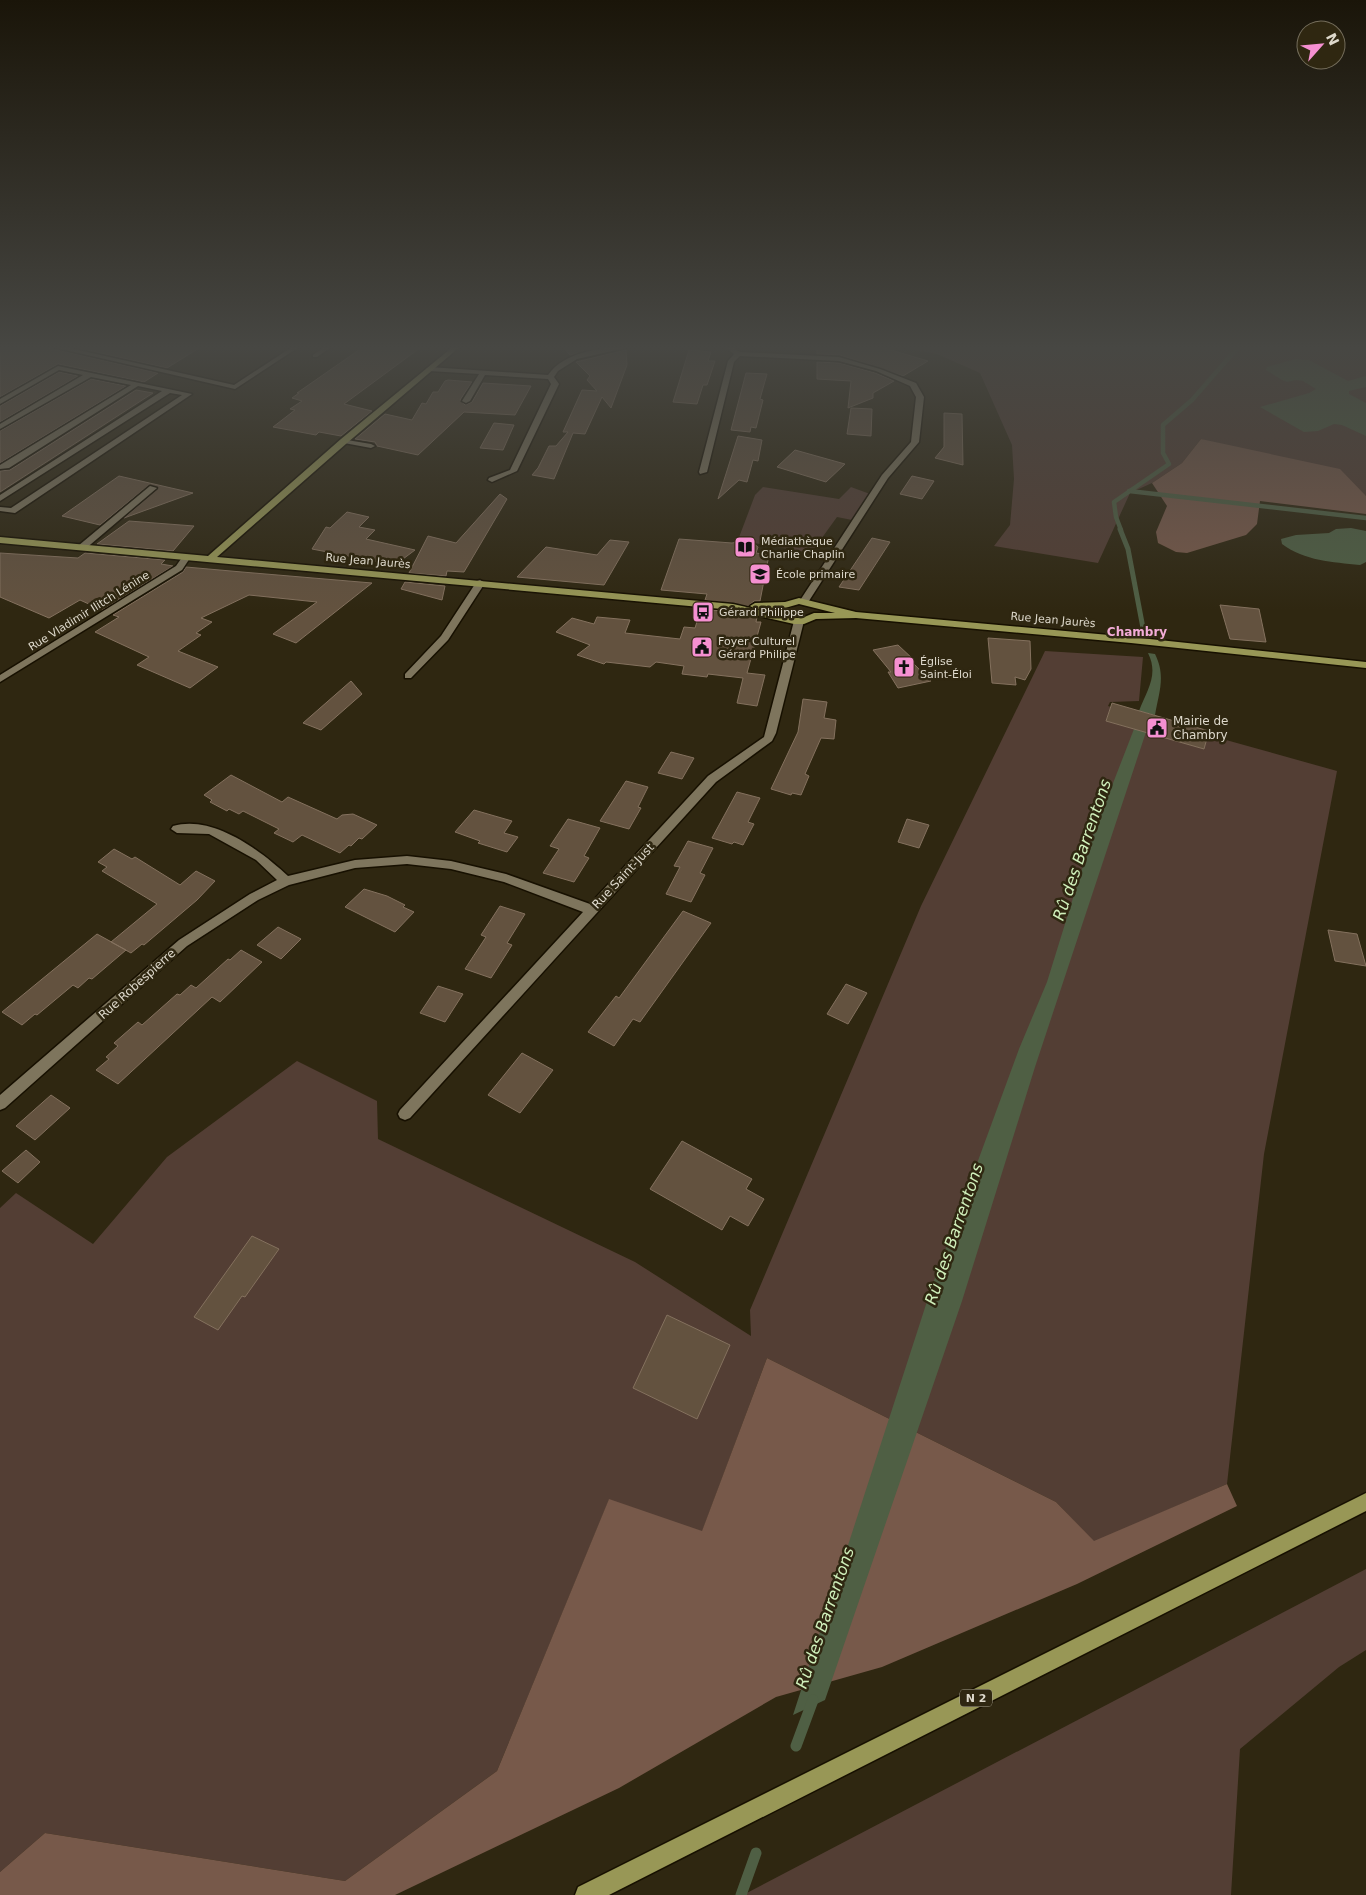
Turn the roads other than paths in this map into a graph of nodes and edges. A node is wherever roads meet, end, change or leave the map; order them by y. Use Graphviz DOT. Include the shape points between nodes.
graph roads {
  1 [pos="58,433"];
  2 [pos="102,433"];
  3 [pos="129,433"];
  4 [pos="352,433"];
  5 [pos="531,433"];
  6 [pos="712,433"];
  7 [pos="916,433"];
  8 [pos="344,440"];
  9 [pos="372,446"];
  10 [pos="0,467"];
  11 [pos="702,472"];
  12 [pos="492,480"];
  13 [pos="153,488"];
  14 [pos="0,499"];
  15 [pos="0,509"];
  16 [pos="0,540"];
  17 [pos="81,548"];
  18 [pos="186,558"];
  19 [pos="210,559"];
  20 [pos="480,584"];
  21 [pos="808,604"];
  22 [pos="785,605"];
  23 [pos="733,606"];
  24 [pos="856,615"];
  25 [pos="814,616"];
  26 [pos="786,617"];
  27 [pos="799,621"];
  28 [pos="1366,665"];
  29 [pos="408,676"];
  30 [pos="0,679"];
  31 [pos="177,829"];
  32 [pos="286,881"];
  33 [pos="592,910"];
  34 [pos="0,1104"];
  35 [pos="405,1114"];
  36 [pos="1366,1502"];
  37 [pos="586,1895"];
  1 -- 10 [label="street"];
  2 -- 14 [label="street"];
  3 -- 15 [label="street" via="12,511"];
  4 -- 8 [label="main road"];
  5 -- 12 [label="street" via="513,471"];
  6 -- 11 [label="street"];
  7 -- 21 [label="street" via="915,442 885,477"];
  8 -- 9 [label="street"];
  8 -- 19 [label="main road"];
  13 -- 17 [label="street"];
  16 -- 17 [label="main road, Rue Jean Jaurès"];
  17 -- 18 [label="main road, Rue Jean Jaurès"];
  18 -- 19 [label="main road, Rue Jean Jaurès"];
  18 -- 30 [label="street, Rue Vladimir Ilitch Lénine" via="178,568"];
  19 -- 20 [label="main road, Rue Jean Jaurès"];
  20 -- 23 [label="main road, Rue Jean Jaurès"];
  20 -- 29 [label="street" via="446,638"];
  21 -- 22 [label="main road" via="793,602"];
  21 -- 24 [label="main road"];
  21 -- 25 [label="main road" via="815,610"];
  22 -- 23 [label="main road"];
  22 -- 26 [label="main road" via="782,611"];
  23 -- 26 [label="main road"];
  24 -- 25 [label="main road"];
  24 -- 28 [label="main road, Rue Jean Jaurès"];
  25 -- 27 [label="main road"];
  26 -- 27 [label="main road"];
  27 -- 33 [label="street, Rue Saint-Just" via="768,738 712,779"];
  31 -- 32 [label="street" via="211,830 260,857"];
  32 -- 33 [label="street, Rue Robespierre" via="354,864 407,860 451,865 506,878"];
  32 -- 34 [label="street, Rue Robespierre" via="254,897 183,943"];
  33 -- 35 [label="street, Rue Saint-Just"];
  36 -- 37 [label="main road, N 2"];
}
